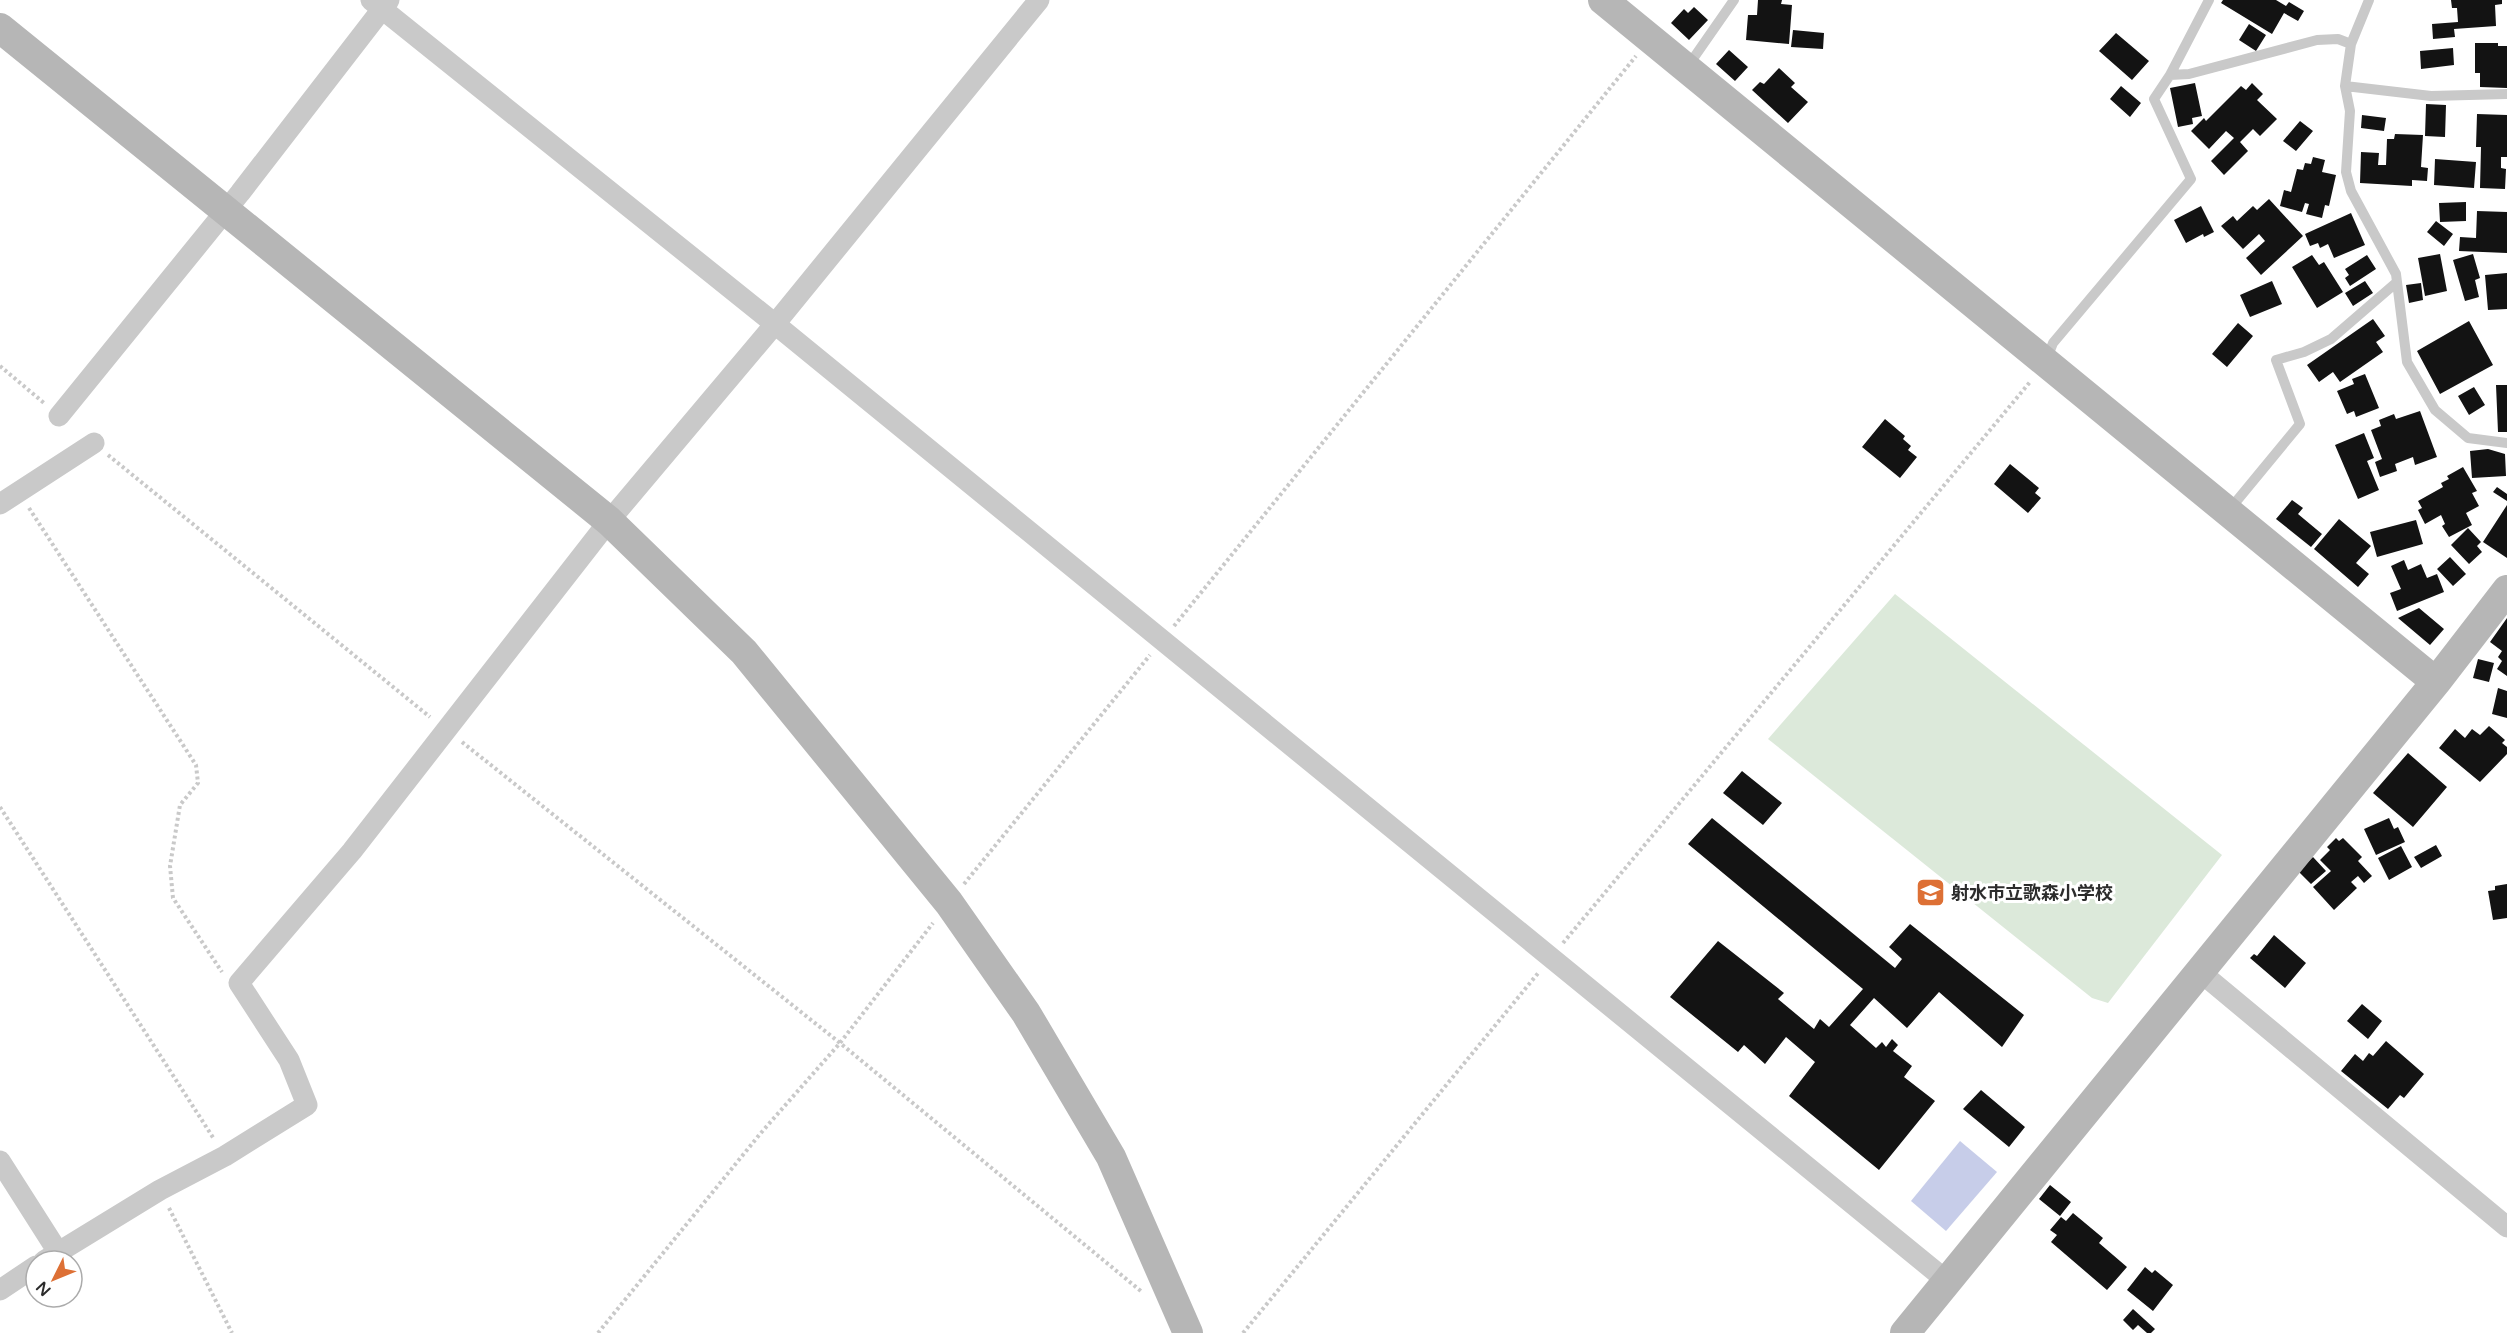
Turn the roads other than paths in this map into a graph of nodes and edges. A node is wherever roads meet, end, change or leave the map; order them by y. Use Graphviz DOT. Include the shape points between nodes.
graph roads {
  1 [pos="1039,0"];
  2 [pos="1603,0"];
  3 [pos="1734,0"];
  4 [pos="2209,0"];
  5 [pos="2369,0"];
  6 [pos="381,3"];
  7 [pos="0,28"];
  8 [pos="2351,44"];
  9 [pos="1686,69"];
  10 [pos="2170,75"];
  11 [pos="2345,86"];
  12 [pos="2507,94"];
  13 [pos="225,212"];
  14 [pos="2397,282"];
  15 [pos="775,324"];
  16 [pos="2045,364"];
  17 [pos="59,416"];
  18 [pos="93,443"];
  19 [pos="2507,443"];
  20 [pos="0,504"];
  21 [pos="2228,512"];
  22 [pos="609,521"];
  23 [pos="2507,590"];
  24 [pos="2436,682"];
  25 [pos="2199,971"];
  26 [pos="0,1161"];
  27 [pos="2507,1227"];
  28 [pos="47,1249"];
  29 [pos="64,1249"];
  30 [pos="24,1274"];
  31 [pos="1947,1281"];
  32 [pos="0,1290"];
  33 [pos="1188,1333"];
  34 [pos="1905,1333"];
  1 -- 15 [label="street"];
  2 -- 9 [label="street"];
  3 -- 9 [label="lane"];
  4 -- 10 [label="lane"];
  5 -- 8 [label="lane"];
  6 -- 13 [label="street"];
  6 -- 15 [label="street"];
  7 -- 13 [label="street"];
  8 -- 10 [label="lane" via="2338,39 2317,40 2189,74"];
  8 -- 11 [label="lane"];
  9 -- 16 [label="street"];
  10 -- 16 [label="lane" via="2154,99 2191,179 2053,343"];
  11 -- 12 [label="lane" via="2431,96"];
  11 -- 14 [label="lane" via="2350,111 2346,172 2351,191"];
  13 -- 17 [label="street"];
  13 -- 22 [label="street"];
  14 -- 19 [label="lane" via="2407,362 2435,410 2468,438"];
  14 -- 21 [label="lane" via="2331,339 2276,360 2300,424"];
  15 -- 22 [label="street"];
  15 -- 31 [label="street"];
  16 -- 21 [label="street"];
  18 -- 20 [label="street"];
  21 -- 24 [label="street"];
  22 -- 29 [label="street" via="352,851 239,983 289,1060 307,1105"];
  22 -- 33 [label="street" via="744,652 949,903 1026,1013 1111,1157"];
  23 -- 24 [label="street"];
  24 -- 25 [label="street"];
  25 -- 27 [label="street"];
  25 -- 31 [label="street"];
  26 -- 28 [label="street"];
  30 -- 32 [label="street"];
  31 -- 34 [label="street"];
}
